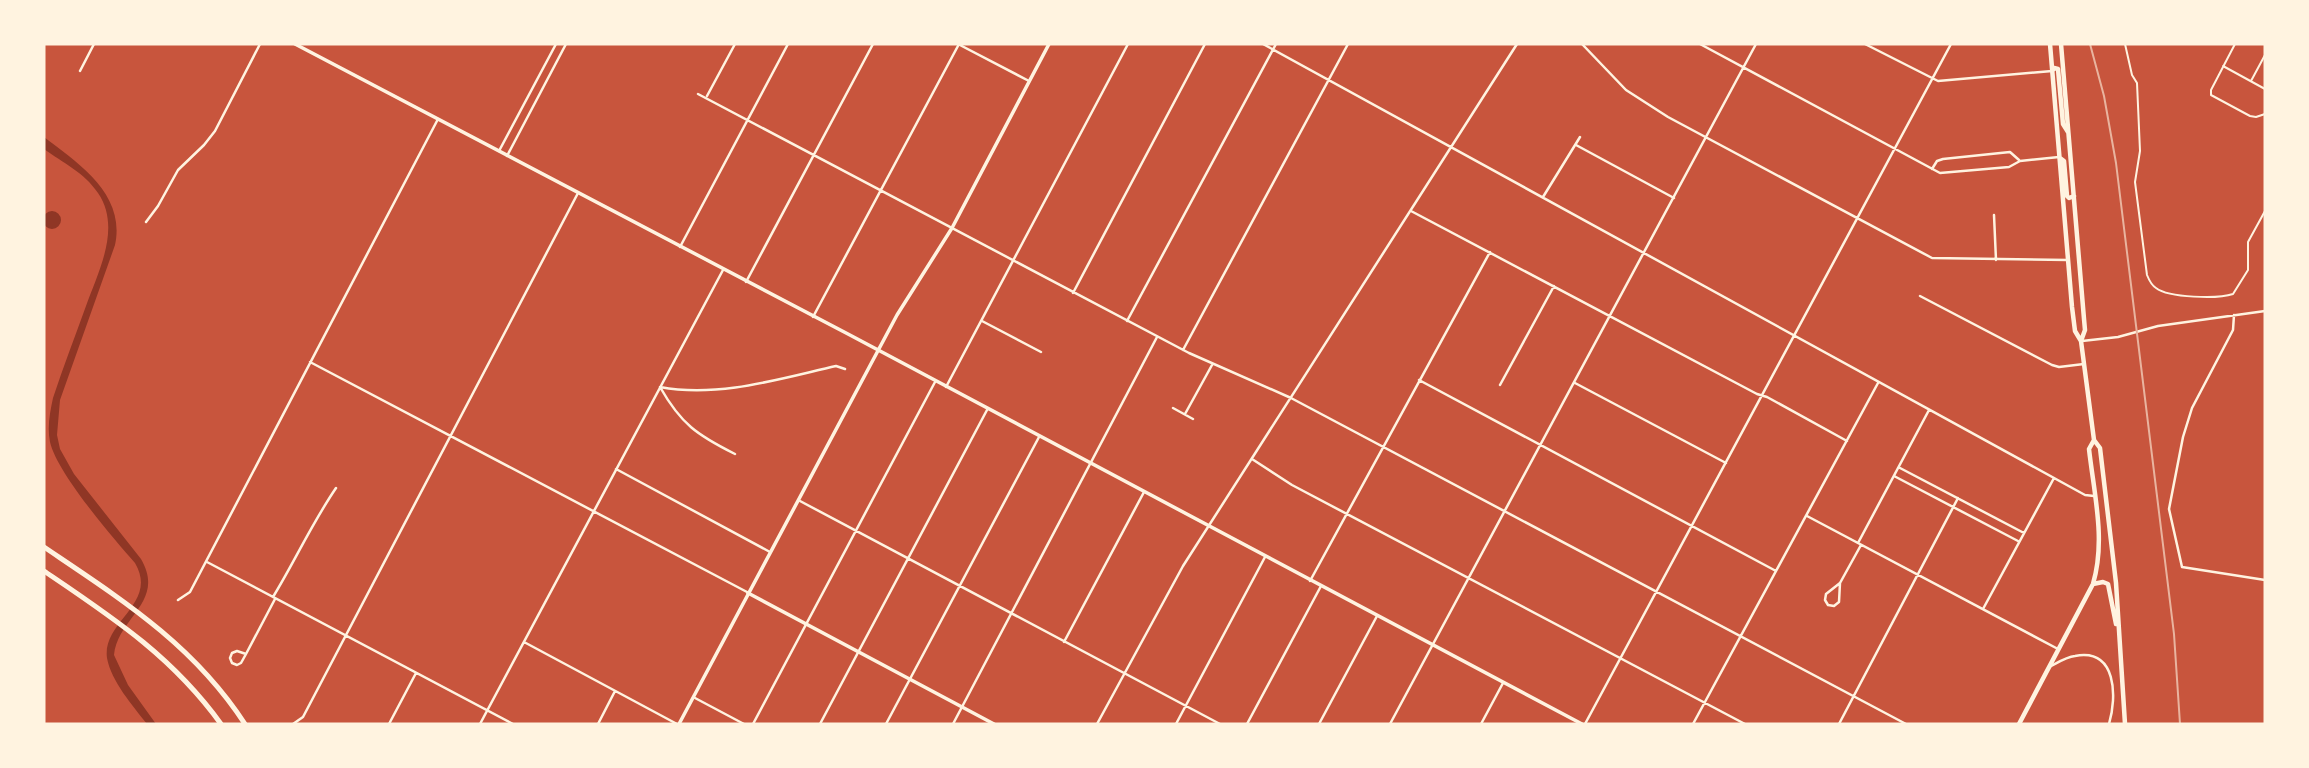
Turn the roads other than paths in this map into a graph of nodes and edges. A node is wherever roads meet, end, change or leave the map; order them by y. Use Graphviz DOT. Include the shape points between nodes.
graph roads {
  1 [pos="94,44"];
  2 [pos="260,44"];
  3 [pos="295,44"];
  4 [pos="556,44"];
  5 [pos="566,44"];
  6 [pos="735,44"];
  7 [pos="788,44"];
  8 [pos="873,44"];
  9 [pos="959,44"];
  10 [pos="1049,44"];
  11 [pos="1128,44"];
  12 [pos="1205,44"];
  13 [pos="1263,44"];
  14 [pos="1276,44"];
  15 [pos="1349,44"];
  16 [pos="1517,44"];
  17 [pos="1582,44"];
  18 [pos="1700,44"];
  19 [pos="1756,44"];
  20 [pos="1865,44"];
  21 [pos="1951,44"];
  22 [pos="2050,44"];
  23 [pos="2061,44"];
  24 [pos="2125,44"];
  25 [pos="2235,44"];
  26 [pos="1273,49"];
  27 [pos="2265,55"];
  28 [pos="2223,66"];
  29 [pos="1744,67"];
  30 [pos="80,71"];
  31 [pos="2052,71"];
  32 [pos="1329,80"];
  33 [pos="1931,80"];
  34 [pos="1029,81"];
  35 [pos="2251,81"];
  36 [pos="2265,89"];
  37 [pos="698,94"];
  38 [pos="706,98"];
  39 [pos="2265,114"];
  40 [pos="438,119"];
  41 [pos="747,120"];
  42 [pos="2068,133"];
  43 [pos="1580,137"];
  44 [pos="1706,138"];
  45 [pos="1576,145"];
  46 [pos="1452,148"];
  47 [pos="1895,149"];
  48 [pos="499,151"];
  49 [pos="814,155"];
  50 [pos="507,156"];
  51 [pos="2059,157"];
  52 [pos="2020,161"];
  53 [pos="1931,169"];
  54 [pos="881,190"];
  55 [pos="578,193"];
  56 [pos="2074,196"];
  57 [pos="1543,197"];
  58 [pos="1674,198"];
  59 [pos="1411,211"];
  60 [pos="2265,211"];
  61 [pos="1994,215"];
  62 [pos="1858,218"];
  63 [pos="146,222"];
  64 [pos="952,228"];
  65 [pos="680,247"];
  66 [pos="1490,252"];
  67 [pos="1644,253"];
  68 [pos="1996,260"];
  69 [pos="2068,260"];
  70 [pos="1012,261"];
  71 [pos="723,270"];
  72 [pos="746,282"];
  73 [pos="1554,286"];
  74 [pos="1073,293"];
  75 [pos="1920,296"];
  76 [pos="2265,311"];
  77 [pos="1611,316"];
  78 [pos="2234,316"];
  79 [pos="813,317"];
  80 [pos="981,320"];
  81 [pos="1127,321"];
  82 [pos="1794,336"];
  83 [pos="1157,337"];
  84 [pos="2081,341"];
  85 [pos="878,350"];
  86 [pos="1183,350"];
  87 [pos="1041,352"];
  88 [pos="310,362"];
  89 [pos="2084,364"];
  90 [pos="1212,365"];
  91 [pos="845,369"];
  92 [pos="1419,380"];
  93 [pos="935,382"];
  94 [pos="1879,382"];
  95 [pos="1575,383"];
  96 [pos="1500,385"];
  97 [pos="660,387"];
  98 [pos="946,387"];
  99 [pos="1762,395"];
  100 [pos="1291,398"];
  101 [pos="1173,408"];
  102 [pos="987,410"];
  103 [pos="1930,410"];
  104 [pos="1185,414"];
  105 [pos="1194,419"];
  106 [pos="450,436"];
  107 [pos="1039,437"];
  108 [pos="2094,440"];
  109 [pos="1847,441"];
  110 [pos="1541,446"];
  111 [pos="1382,447"];
  112 [pos="735,454"];
  113 [pos="1252,459"];
  114 [pos="1726,463"];
  115 [pos="1090,464"];
  116 [pos="1899,467"];
  117 [pos="616,469"];
  118 [pos="1894,476"];
  119 [pos="2054,478"];
  120 [pos="336,488"];
  121 [pos="1144,492"];
  122 [pos="2094,496"];
  123 [pos="1958,498"];
  124 [pos="798,500"];
  125 [pos="1953,507"];
  126 [pos="593,512"];
  127 [pos="1505,512"];
  128 [pos="1346,513"];
  129 [pos="1807,516"];
  130 [pos="1692,526"];
  131 [pos="1209,527"];
  132 [pos="856,531"];
  133 [pos="2024,533"];
  134 [pos="2020,542"];
  135 [pos="1859,544"];
  136 [pos="44,547"];
  137 [pos="770,552"];
  138 [pos="1265,557"];
  139 [pos="908,559"];
  140 [pos="206,562"];
  141 [pos="44,571"];
  142 [pos="1776,571"];
  143 [pos="1918,575"];
  144 [pos="1469,579"];
  145 [pos="2265,579"];
  146 [pos="1310,581"];
  147 [pos="1840,583"];
  148 [pos="2093,584"];
  149 [pos="960,586"];
  150 [pos="1321,586"];
  151 [pos="1657,592"];
  152 [pos="748,593"];
  153 [pos="274,598"];
  154 [pos="178,600"];
  155 [pos="1983,609"];
  156 [pos="1012,614"];
  157 [pos="1377,616"];
  158 [pos="806,624"];
  159 [pos="2119,635"];
  160 [pos="346,636"];
  161 [pos="1740,636"];
  162 [pos="524,642"];
  163 [pos="1064,642"];
  164 [pos="1433,646"];
  165 [pos="2059,649"];
  166 [pos="858,652"];
  167 [pos="246,654"];
  168 [pos="1621,659"];
  169 [pos="2049,667"];
  170 [pos="416,673"];
  171 [pos="1125,673"];
  172 [pos="910,680"];
  173 [pos="1503,683"];
  174 [pos="615,691"];
  175 [pos="1853,696"];
  176 [pos="693,697"];
  177 [pos="1705,703"];
  178 [pos="1185,706"];
  179 [pos="962,707"];
  180 [pos="488,710"];
  181 [pos="221,724"];
  182 [pos="245,724"];
  183 [pos="293,724"];
  184 [pos="389,724"];
  185 [pos="480,724"];
  186 [pos="513,724"];
  187 [pos="598,724"];
  188 [pos="678,724"];
  189 [pos="744,724"];
  190 [pos="753,724"];
  191 [pos="820,724"];
  192 [pos="886,724"];
  193 [pos="953,724"];
  194 [pos="994,724"];
  195 [pos="1097,724"];
  196 [pos="1175,724"];
  197 [pos="1220,724"];
  198 [pos="1247,724"];
  199 [pos="1319,724"];
  200 [pos="1390,724"];
  201 [pos="1480,724"];
  202 [pos="1583,724"];
  203 [pos="1693,724"];
  204 [pos="1745,724"];
  205 [pos="1839,724"];
  206 [pos="1906,724"];
  207 [pos="2019,724"];
  208 [pos="2109,724"];
  209 [pos="2125,724"];
  1 -- 30 [label="street"];
  2 -- 63 [label="street" via="211,136 178,170"];
  3 -- 40 [label="main road"];
  4 -- 48 [label="street"];
  5 -- 50 [label="street"];
  6 -- 38 [label="street"];
  7 -- 41 [label="street"];
  8 -- 49 [label="street"];
  9 -- 34 [label="street"];
  9 -- 54 [label="street"];
  10 -- 34 [label="main road"];
  11 -- 70 [label="street"];
  12 -- 74 [label="street"];
  13 -- 26 [label="street"];
  14 -- 26 [label="street"];
  15 -- 32 [label="street"];
  16 -- 46 [label="street"];
  17 -- 44 [label="street" via="1628,92"];
  18 -- 29 [label="street"];
  19 -- 29 [label="street"];
  20 -- 33 [label="street"];
  21 -- 33 [label="street"];
  22 -- 31 [label="main road"];
  23 -- 42 [label="main road"];
  24 -- 60 [label="lane" via="2137,82 2140,151 2136,182 2147,275 2153,286 2187,296 2236,292 2249,268 2249,239"];
  25 -- 28 [label="lane"];
  26 -- 32 [label="street"];
  26 -- 81 [label="street"];
  27 -- 35 [label="lane"];
  28 -- 35 [label="lane"];
  28 -- 39 [label="lane" via="2211,90 2213,96 2250,116"];
  29 -- 44 [label="street"];
  29 -- 47 [label="street"];
  31 -- 33 [label="street"];
  31 -- 42 [label="main road" via="2058,69 2063,124"];
  31 -- 51 [label="main road"];
  32 -- 46 [label="street"];
  32 -- 86 [label="street"];
  33 -- 47 [label="street"];
  34 -- 64 [label="main road"];
  35 -- 36 [label="lane"];
  37 -- 38 [label="street"];
  38 -- 41 [label="street"];
  40 -- 48 [label="main road"];
  40 -- 88 [label="street"];
  41 -- 49 [label="street"];
  41 -- 65 [label="street"];
  42 -- 56 [label="main road"];
  43 -- 45 [label="street"];
  44 -- 58 [label="street"];
  44 -- 62 [label="street"];
  45 -- 57 [label="street"];
  45 -- 58 [label="street"];
  46 -- 57 [label="street"];
  46 -- 59 [label="street"];
  47 -- 53 [label="street"];
  47 -- 62 [label="street"];
  48 -- 50 [label="main road"];
  49 -- 54 [label="street"];
  49 -- 72 [label="street"];
  50 -- 55 [label="main road"];
  51 -- 52 [label="street"];
  51 -- 56 [label="main road" via="2064,161 2067,196"];
  51 -- 69 [label="main road"];
  52 -- 53 [label="street" via="2009,167 1944,173"];
  52 -- 53 [label="street" via="2008,152 1943,159"];
  54 -- 64 [label="street"];
  54 -- 79 [label="street"];
  55 -- 65 [label="main road"];
  55 -- 106 [label="street"];
  56 -- 84 [label="main road" via="2085,330"];
  57 -- 67 [label="street"];
  58 -- 67 [label="street"];
  59 -- 66 [label="street"];
  59 -- 100 [label="street"];
  61 -- 68 [label="street"];
  62 -- 68 [label="street" via="1935,258"];
  62 -- 82 [label="street"];
  64 -- 70 [label="street"];
  64 -- 85 [label="main road"];
  65 -- 71 [label="main road"];
  66 -- 73 [label="street"];
  66 -- 92 [label="street"];
  67 -- 77 [label="street"];
  67 -- 82 [label="street"];
  68 -- 69 [label="street"];
  69 -- 84 [label="main road" via="2075,331"];
  70 -- 74 [label="street"];
  70 -- 80 [label="street"];
  71 -- 72 [label="main road"];
  71 -- 97 [label="street"];
  72 -- 79 [label="main road"];
  73 -- 77 [label="street"];
  73 -- 96 [label="street"];
  74 -- 81 [label="street"];
  75 -- 89 [label="street" via="2052,365"];
  76 -- 78 [label="street"];
  77 -- 95 [label="street"];
  77 -- 99 [label="street"];
  78 -- 84 [label="street"];
  78 -- 145 [label="street" via="2232,333 2189,414 2169,509 2182,568"];
  79 -- 85 [label="main road"];
  80 -- 87 [label="street"];
  80 -- 98 [label="street"];
  81 -- 83 [label="street"];
  82 -- 94 [label="street"];
  82 -- 99 [label="street"];
  83 -- 86 [label="street"];
  83 -- 115 [label="street"];
  84 -- 89 [label="main road"];
  85 -- 93 [label="main road"];
  85 -- 124 [label="main road"];
  86 -- 90 [label="street"];
  88 -- 106 [label="street"];
  88 -- 140 [label="street"];
  89 -- 108 [label="main road"];
  90 -- 100 [label="street"];
  90 -- 104 [label="street"];
  91 -- 97 [label="street" via="836,366 732,387"];
  92 -- 110 [label="street"];
  92 -- 111 [label="street"];
  93 -- 98 [label="main road"];
  93 -- 132 [label="street"];
  94 -- 103 [label="street"];
  94 -- 109 [label="street"];
  95 -- 110 [label="street"];
  95 -- 114 [label="street"];
  97 -- 112 [label="street" via="687,425"];
  97 -- 117 [label="street"];
  98 -- 102 [label="main road"];
  99 -- 109 [label="street"];
  99 -- 114 [label="street"];
  100 -- 111 [label="street"];
  100 -- 113 [label="street"];
  101 -- 104 [label="street"];
  102 -- 107 [label="main road"];
  102 -- 139 [label="street"];
  103 -- 116 [label="street"];
  103 -- 119 [label="street"];
  104 -- 105 [label="street"];
  106 -- 126 [label="street"];
  106 -- 160 [label="street"];
  107 -- 115 [label="main road"];
  107 -- 149 [label="street"];
  108 -- 122 [label="main road" via="2089,449"];
  108 -- 159 [label="main road" via="2100,448"];
  109 -- 129 [label="street"];
  110 -- 127 [label="street"];
  110 -- 130 [label="street"];
  111 -- 127 [label="street"];
  111 -- 128 [label="street"];
  113 -- 128 [label="street"];
  113 -- 131 [label="street"];
  114 -- 130 [label="street"];
  115 -- 121 [label="main road"];
  115 -- 156 [label="street"];
  116 -- 118 [label="street"];
  116 -- 123 [label="street"];
  117 -- 126 [label="street"];
  117 -- 137 [label="street"];
  118 -- 125 [label="street"];
  118 -- 135 [label="street"];
  119 -- 122 [label="street"];
  119 -- 133 [label="street"];
  120 -- 153 [label="street" via="313,521"];
  121 -- 131 [label="main road"];
  121 -- 163 [label="street"];
  122 -- 148 [label="main road" via="2101,547"];
  123 -- 125 [label="street"];
  123 -- 133 [label="street"];
  124 -- 132 [label="street"];
  124 -- 137 [label="main road"];
  125 -- 134 [label="street"];
  125 -- 143 [label="street"];
  126 -- 152 [label="street"];
  126 -- 162 [label="street"];
  127 -- 144 [label="street"];
  127 -- 151 [label="street"];
  128 -- 144 [label="street"];
  128 -- 146 [label="street"];
  129 -- 135 [label="street"];
  129 -- 142 [label="street"];
  130 -- 142 [label="street"];
  130 -- 151 [label="street"];
  131 -- 138 [label="main road"];
  131 -- 171 [label="street"];
  132 -- 139 [label="street"];
  132 -- 158 [label="street"];
  133 -- 134 [label="street"];
  134 -- 155 [label="street"];
  135 -- 143 [label="street"];
  135 -- 147 [label="street"];
  136 -- 182 [label="highway" via="146,616 196,661"];
  137 -- 152 [label="main road"];
  138 -- 146 [label="main road"];
  138 -- 178 [label="street"];
  139 -- 149 [label="street"];
  139 -- 166 [label="street"];
  140 -- 153 [label="street"];
  140 -- 154 [label="street" via="190,592"];
  141 -- 181 [label="highway" via="134,634 185,679"];
  142 -- 161 [label="street"];
  143 -- 155 [label="street"];
  143 -- 175 [label="street"];
  144 -- 164 [label="street"];
  144 -- 168 [label="street"];
  146 -- 150 [label="main road"];
  147 -- 147 [label="street" via="1826,594 1828,605 1839,602"];
  148 -- 159 [label="main road" via="2103,582 2111,589"];
  148 -- 165 [label="main road"];
  149 -- 156 [label="street"];
  149 -- 172 [label="street"];
  150 -- 157 [label="main road"];
  150 -- 198 [label="street"];
  151 -- 161 [label="street"];
  151 -- 168 [label="street"];
  152 -- 158 [label="main road"];
  152 -- 176 [label="main road"];
  153 -- 160 [label="street"];
  153 -- 167 [label="street"];
  155 -- 165 [label="street"];
  156 -- 163 [label="street"];
  156 -- 179 [label="street"];
  157 -- 164 [label="main road"];
  157 -- 199 [label="street"];
  158 -- 166 [label="main road"];
  158 -- 190 [label="street"];
  159 -- 209 [label="main road"];
  160 -- 170 [label="street"];
  160 -- 183 [label="street" via="303,717"];
  161 -- 175 [label="street"];
  161 -- 177 [label="street"];
  162 -- 174 [label="street"];
  162 -- 180 [label="street"];
  163 -- 171 [label="street"];
  164 -- 173 [label="main road"];
  164 -- 200 [label="street"];
  165 -- 169 [label="main road"];
  166 -- 172 [label="main road"];
  166 -- 191 [label="street"];
  167 -- 167 [label="street" via="235,651 230,660 239,664"];
  168 -- 177 [label="street"];
  168 -- 202 [label="street"];
  169 -- 207 [label="main road"];
  169 -- 208 [label="street" via="2080,655 2103,663 2113,682"];
  170 -- 180 [label="street"];
  170 -- 184 [label="street"];
  171 -- 178 [label="street"];
  171 -- 195 [label="street"];
  172 -- 179 [label="main road"];
  172 -- 192 [label="street"];
  173 -- 201 [label="street"];
  173 -- 202 [label="main road"];
  174 -- 187 [label="street"];
  174 -- 188 [label="street"];
  175 -- 205 [label="street"];
  175 -- 206 [label="street"];
  176 -- 188 [label="main road"];
  176 -- 189 [label="street"];
  177 -- 203 [label="street"];
  177 -- 204 [label="street"];
  178 -- 196 [label="street"];
  178 -- 197 [label="street"];
  179 -- 193 [label="street"];
  179 -- 194 [label="main road"];
  180 -- 185 [label="street"];
  180 -- 186 [label="street"];
}
